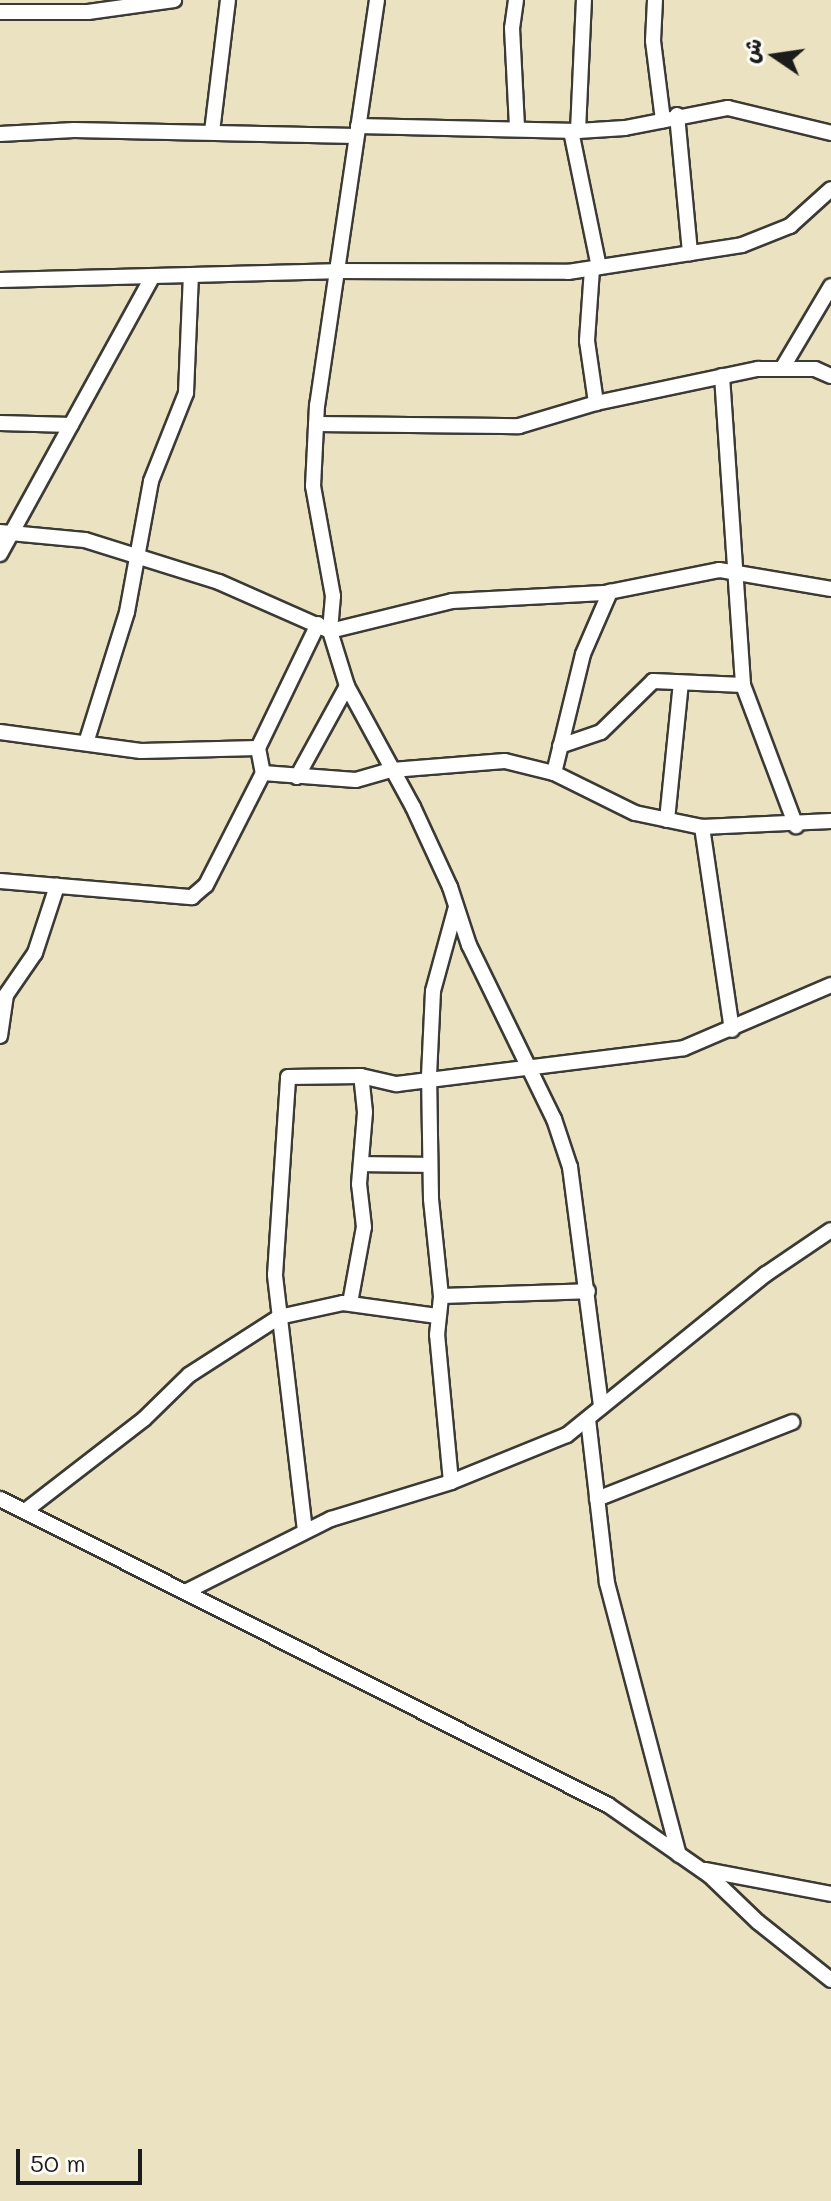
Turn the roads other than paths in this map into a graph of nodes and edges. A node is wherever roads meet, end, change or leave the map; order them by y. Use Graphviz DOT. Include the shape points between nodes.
graph roads {
  1 [pos="174,0"];
  2 [pos="228,0"];
  3 [pos="377,0"];
  4 [pos="516,0"];
  5 [pos="584,0"];
  6 [pos="655,0"];
  7 [pos="88,6"];
  8 [pos="0,12"];
  9 [pos="670,118"];
  10 [pos="517,128"];
  11 [pos="357,131"];
  12 [pos="574,131"];
  13 [pos="212,132"];
  14 [pos="831,133"];
  15 [pos="0,134"];
  16 [pos="831,189"];
  17 [pos="690,253"];
  18 [pos="595,268"];
  19 [pos="334,271"];
  20 [pos="191,275"];
  21 [pos="153,276"];
  22 [pos="0,280"];
  23 [pos="831,286"];
  24 [pos="783,367"];
  25 [pos="722,376"];
  26 [pos="831,376"];
  27 [pos="596,403"];
  28 [pos="0,423"];
  29 [pos="316,424"];
  30 [pos="71,425"];
  31 [pos="6,532"];
  32 [pos="0,554"];
  33 [pos="139,557"];
  34 [pos="732,571"];
  35 [pos="829,591"];
  36 [pos="610,592"];
  37 [pos="324,628"];
  38 [pos="681,683"];
  39 [pos="743,685"];
  40 [pos="347,686"];
  41 [pos="0,732"];
  42 [pos="86,743"];
  43 [pos="560,746"];
  44 [pos="258,748"];
  45 [pos="392,770"];
  46 [pos="263,773"];
  47 [pos="554,773"];
  48 [pos="297,777"];
  49 [pos="667,820"];
  50 [pos="831,821"];
  51 [pos="796,826"];
  52 [pos="702,827"];
  53 [pos="0,881"];
  54 [pos="57,886"];
  55 [pos="456,907"];
  56 [pos="831,985"];
  57 [pos="732,1030"];
  58 [pos="0,1036"];
  59 [pos="528,1066"];
  60 [pos="361,1076"];
  61 [pos="429,1076"];
  62 [pos="361,1164"];
  63 [pos="430,1165"];
  64 [pos="831,1230"];
  65 [pos="588,1291"];
  66 [pos="441,1296"];
  67 [pos="350,1303"];
  68 [pos="437,1316"];
  69 [pos="279,1317"];
  70 [pos="601,1407"];
  71 [pos="588,1419"];
  72 [pos="792,1422"];
  73 [pos="451,1482"];
  74 [pos="0,1499"];
  75 [pos="597,1499"];
  76 [pos="25,1511"];
  77 [pos="305,1531"];
  78 [pos="187,1591"];
  79 [pos="679,1855"];
  80 [pos="701,1869"];
  81 [pos="831,1894"];
  82 [pos="831,1980"];
  1 -- 7 [label="street"];
  2 -- 13 [label="street"];
  3 -- 11 [label="street"];
  4 -- 10 [label="street" via="512,28"];
  5 -- 12 [label="street"];
  6 -- 9 [label="street" via="653,41"];
  7 -- 8 [label="street"];
  9 -- 12 [label="street"];
  9 -- 14 [label="street" via="728,108"];
  9 -- 17 [label="street"];
  10 -- 11 [label="street"];
  10 -- 12 [label="street"];
  11 -- 13 [label="street"];
  11 -- 19 [label="street"];
  12 -- 18 [label="street"];
  13 -- 15 [label="street"];
  16 -- 17 [label="street" via="790,226 742,245"];
  17 -- 18 [label="street"];
  18 -- 19 [label="street"];
  18 -- 27 [label="street" via="587,341"];
  19 -- 20 [label="street"];
  19 -- 29 [label="street"];
  20 -- 21 [label="street"];
  20 -- 33 [label="street" via="188,381 151,481"];
  21 -- 22 [label="street"];
  21 -- 30 [label="street"];
  23 -- 24 [label="street"];
  24 -- 25 [label="street"];
  24 -- 26 [label="street"];
  25 -- 27 [label="street"];
  25 -- 34 [label="street"];
  27 -- 29 [label="street" via="519,426"];
  28 -- 30 [label="street"];
  29 -- 37 [label="street" via="313,486 333,596"];
  30 -- 31 [label="street"];
  31 -- 32 [label="street"];
  31 -- 33 [label="street" via="85,540"];
  33 -- 37 [label="street" via="281,605"];
  33 -- 42 [label="street"];
  34 -- 35 [label="street"];
  34 -- 36 [label="street"];
  34 -- 39 [label="street"];
  36 -- 37 [label="street" via="452,601"];
  36 -- 43 [label="street" via="583,654"];
  37 -- 40 [label="street"];
  37 -- 44 [label="street"];
  38 -- 39 [label="street"];
  38 -- 43 [label="street" via="653,681 601,732"];
  38 -- 49 [label="street"];
  39 -- 51 [label="street"];
  40 -- 45 [label="street"];
  40 -- 48 [label="street"];
  41 -- 42 [label="street"];
  42 -- 44 [label="street" via="141,751"];
  43 -- 47 [label="street"];
  44 -- 46 [label="street"];
  45 -- 47 [label="street" via="505,761"];
  45 -- 48 [label="street" via="356,780"];
  45 -- 55 [label="street"];
  46 -- 48 [label="street"];
  46 -- 54 [label="street" via="206,885 192,897"];
  47 -- 49 [label="street" via="609,804"];
  49 -- 52 [label="street"];
  50 -- 51 [label="street"];
  51 -- 52 [label="street"];
  52 -- 57 [label="street"];
  53 -- 54 [label="street"];
  54 -- 58 [label="street" via="35,953 6,995"];
  55 -- 59 [label="street"];
  55 -- 61 [label="street" via="433,991"];
  56 -- 57 [label="street"];
  57 -- 59 [label="street" via="684,1048"];
  59 -- 61 [label="street"];
  59 -- 65 [label="street" via="570,1167"];
  60 -- 61 [label="street" via="397,1084"];
  60 -- 62 [label="street"];
  60 -- 69 [label="street" via="286,1080 274,1237"];
  61 -- 63 [label="street"];
  62 -- 63 [label="street"];
  62 -- 67 [label="street" via="364,1227"];
  63 -- 66 [label="street"];
  64 -- 70 [label="street" via="766,1274"];
  65 -- 66 [label="street"];
  65 -- 70 [label="street"];
  66 -- 68 [label="street"];
  67 -- 68 [label="street"];
  67 -- 69 [label="street"];
  68 -- 73 [label="street"];
  69 -- 76 [label="street" via="189,1375 144,1419"];
  69 -- 77 [label="street"];
  70 -- 71 [label="street"];
  71 -- 73 [label="street" via="551,1444"];
  71 -- 75 [label="street"];
  72 -- 75 [label="street"];
  73 -- 77 [label="street"];
  74 -- 76 [label="street"];
  75 -- 79 [label="street" via="607,1583"];
  76 -- 78 [label="street"];
  77 -- 78 [label="street"];
  78 -- 79 [label="street" via="608,1805"];
  79 -- 80 [label="street"];
  80 -- 81 [label="street"];
  80 -- 82 [label="street"];
}
